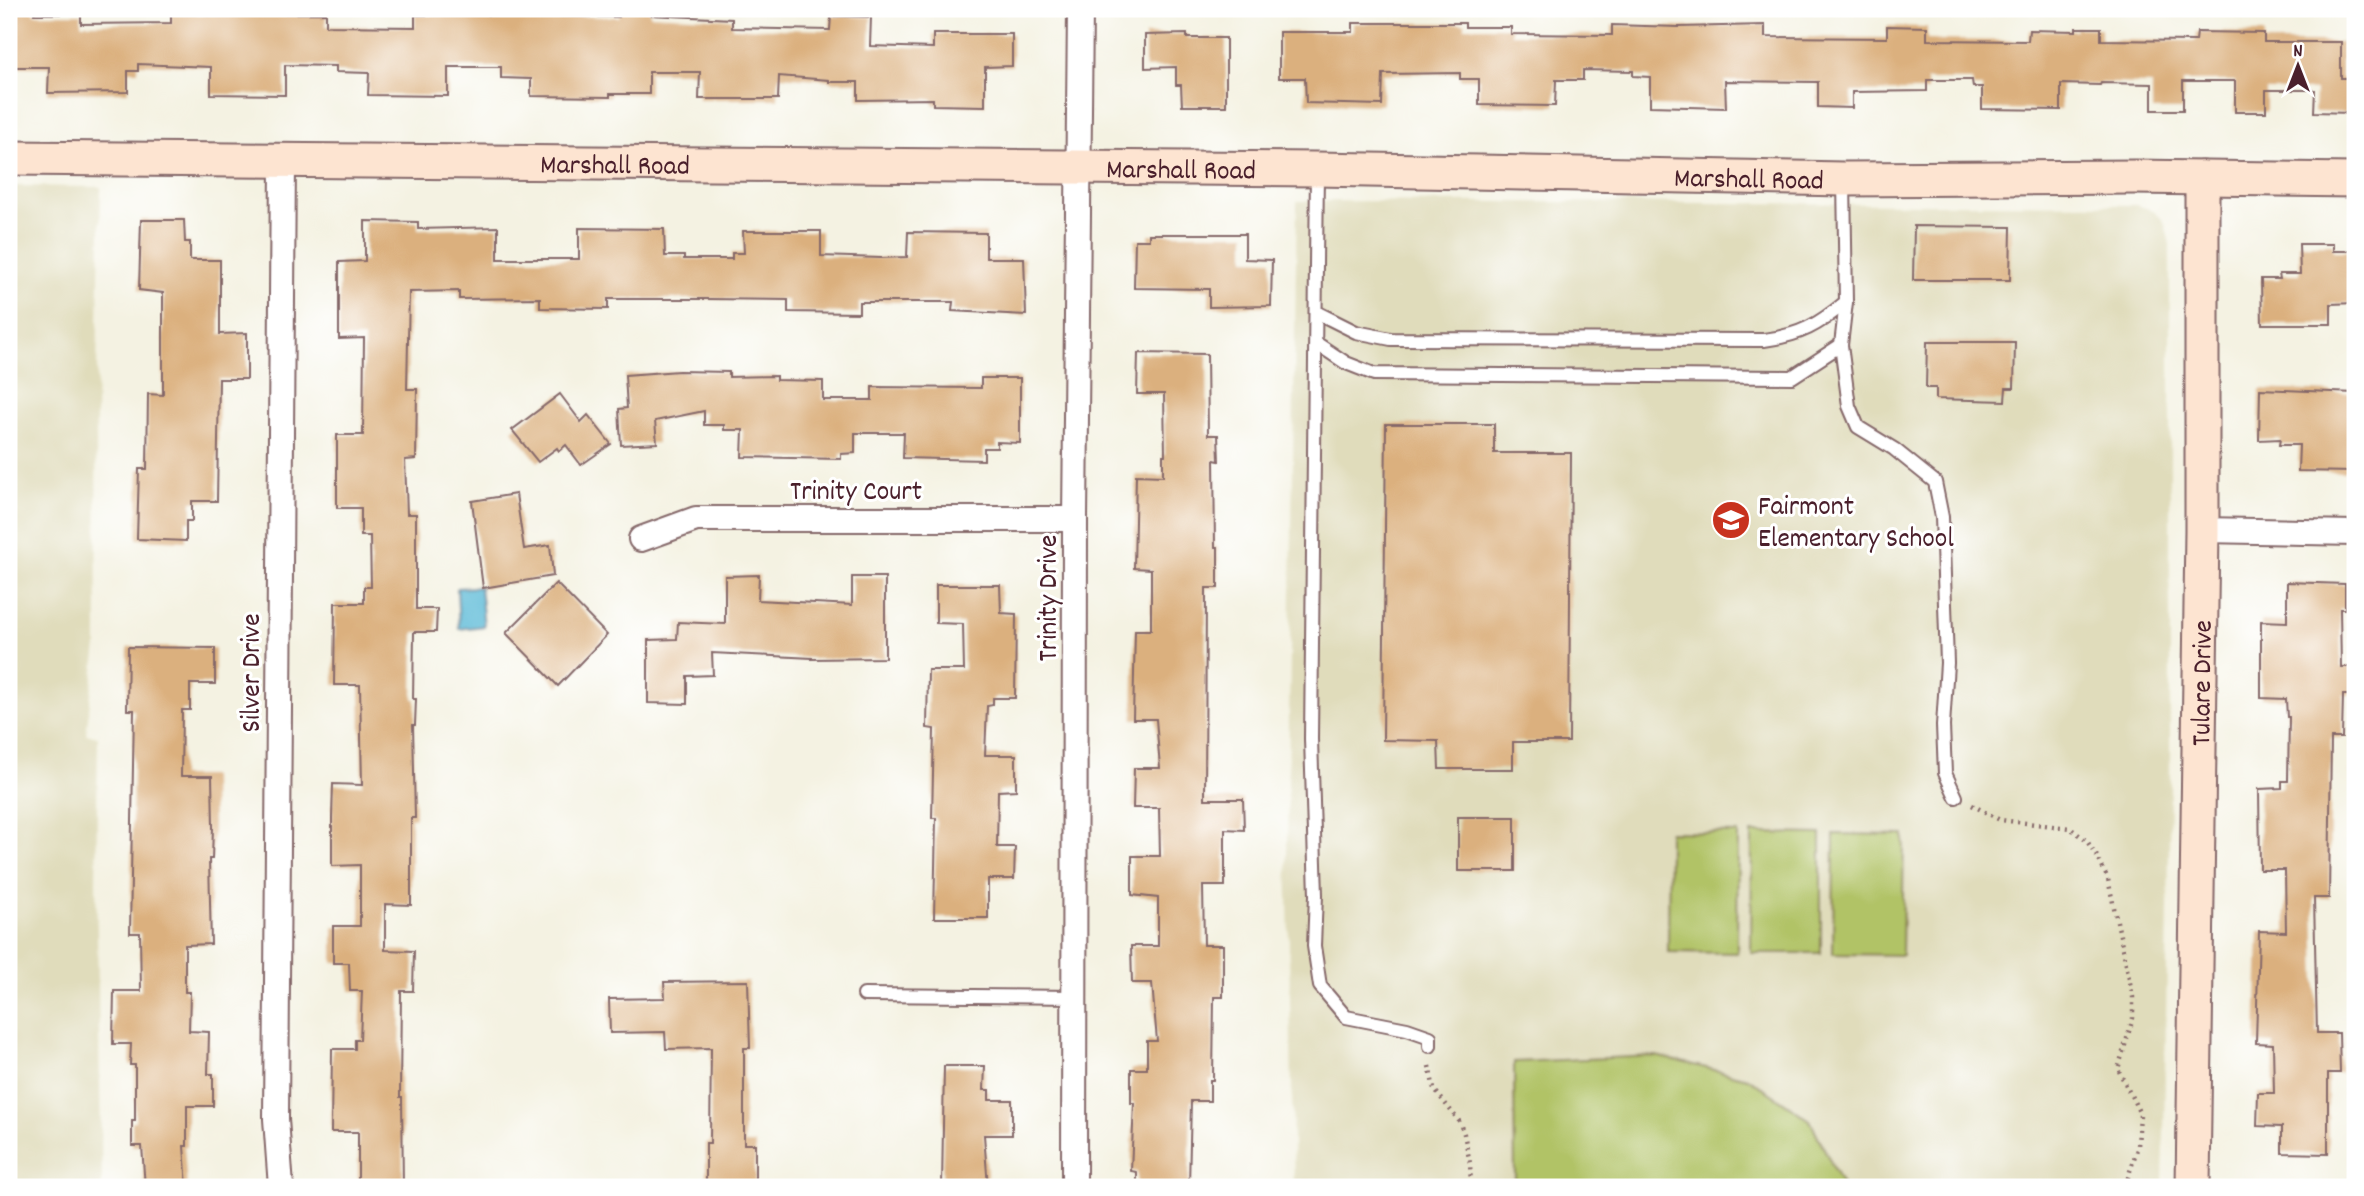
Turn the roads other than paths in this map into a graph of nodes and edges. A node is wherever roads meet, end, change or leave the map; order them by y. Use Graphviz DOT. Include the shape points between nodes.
graph roads {
  1 [pos="1080,9"];
  2 [pos="9,158"];
  3 [pos="283,160"];
  4 [pos="1079,167"];
  5 [pos="1317,170"];
  6 [pos="2202,177"];
  7 [pos="1843,179"];
  8 [pos="2355,180"];
  9 [pos="1846,302"];
  10 [pos="1317,312"];
  11 [pos="1316,343"];
  12 [pos="1841,345"];
  13 [pos="1075,519"];
  14 [pos="2202,530"];
  15 [pos="2355,533"];
  16 [pos="641,539"];
  17 [pos="1956,797"];
  18 [pos="864,995"];
  19 [pos="1075,997"];
  20 [pos="1430,1046"];
  21 [pos="281,1187"];
  22 [pos="1074,1187"];
  23 [pos="2193,1187"];
  1 -- 4 [label="street, Trinity Drive"];
  2 -- 3 [label="street, Marshall Road"];
  3 -- 4 [label="street, Marshall Road"];
  3 -- 21 [label="street, Silver Drive" via="276,1119"];
  4 -- 5 [label="street, Marshall Road"];
  4 -- 13 [label="street, Trinity Drive"];
  5 -- 7 [label="street, Marshall Road"];
  5 -- 10 [label="lane"];
  6 -- 7 [label="street, Marshall Road"];
  6 -- 8 [label="street, Marshall Road"];
  6 -- 14 [label="street, Tulare Drive"];
  7 -- 9 [label="lane"];
  9 -- 10 [label="lane" via="1801,333 1764,340 1391,339 1356,332"];
  9 -- 12 [label="lane"];
  10 -- 11 [label="lane"];
  11 -- 12 [label="lane" via="1374,374 1779,377 1792,377"];
  11 -- 20 [label="lane" via="1311,739 1317,895 1314,946 1320,986 1346,1017 1430,1037"];
  12 -- 17 [label="lane" via="1849,406 1858,427 1935,482 1942,517 1945,773"];
  13 -- 16 [label="street, Trinity Court" via="696,519"];
  13 -- 19 [label="street, Trinity Drive"];
  14 -- 15 [label="street"];
  14 -- 23 [label="street, Tulare Drive"];
  18 -- 19 [label="lane"];
  19 -- 22 [label="street, Trinity Drive"];
}
